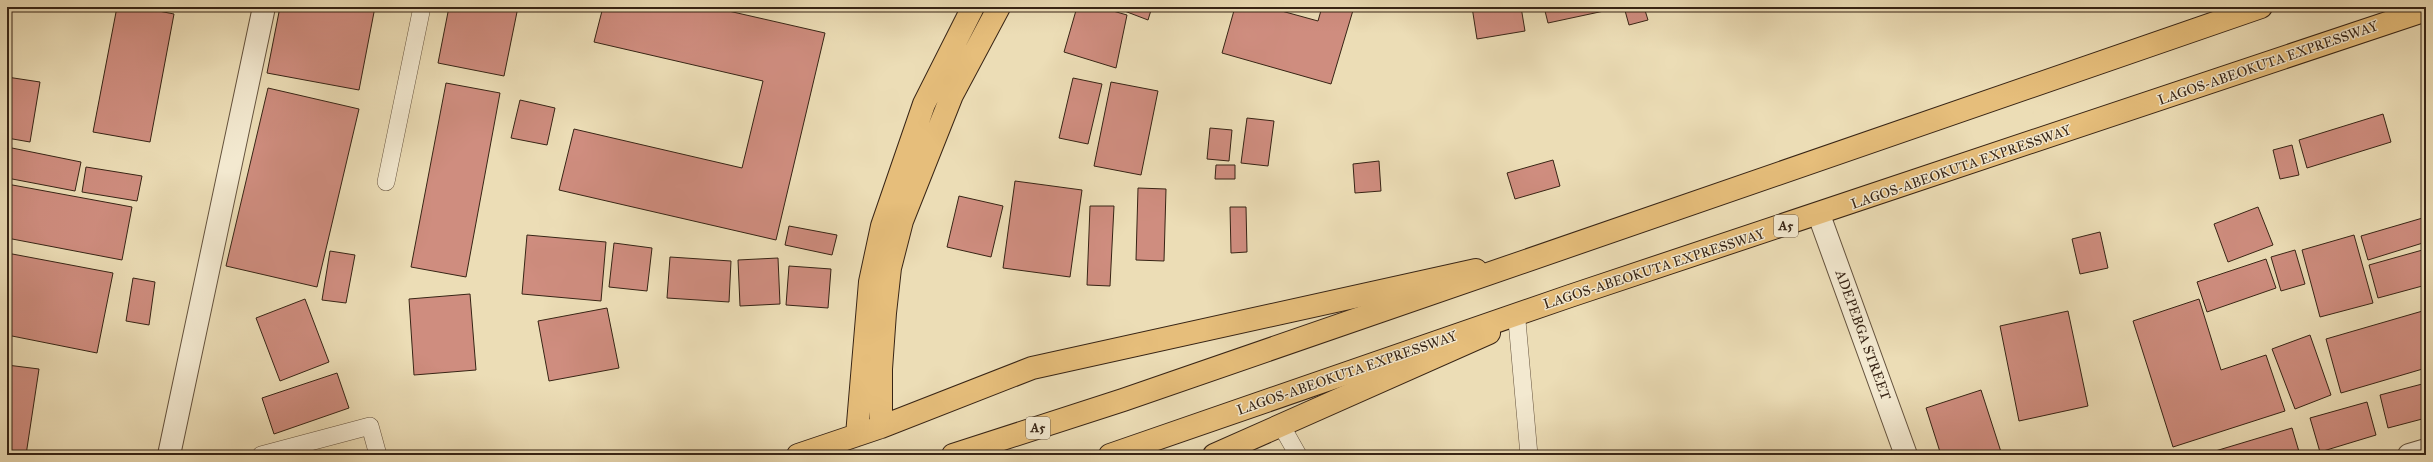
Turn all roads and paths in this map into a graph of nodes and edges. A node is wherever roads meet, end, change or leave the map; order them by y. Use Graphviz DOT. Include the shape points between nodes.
graph roads {
  1 [pos="264,7"];
  2 [pos="422,7"];
  3 [pos="973,7"];
  4 [pos="999,7"];
  5 [pos="2261,7"];
  6 [pos="2426,11"];
  7 [pos="386,182"];
  8 [pos="1819,215"];
  9 [pos="1552,253"];
  10 [pos="1570,296"];
  11 [pos="1516,321"];
  12 [pos="1281,425"];
  13 [pos="881,427"];
  14 [pos="857,435"];
  15 [pos="2426,450"];
  16 [pos="1217,454"];
  17 [pos="169,455"];
  18 [pos="261,455"];
  19 [pos="378,455"];
  20 [pos="798,455"];
  21 [pos="953,455"];
  22 [pos="1110,455"];
  23 [pos="1298,455"];
  24 [pos="1529,455"];
  25 [pos="1906,455"];
  26 [pos="2409,455"];
  1 -- 17 [label="street"];
  2 -- 7 [label="lane"];
  3 -- 14 [label="main road" via="924,104 882,226 870,282"];
  4 -- 13 [label="main road" via="952,95 902,221 890,268 885,313 881,369"];
  5 -- 9 [label="main road, A5"];
  6 -- 8 [label="main road, LAGOS-ABEOKUTA EXPRESSWAY / A5"];
  8 -- 10 [label="main road, LAGOS-ABEOKUTA EXPRESSWAY / A5"];
  8 -- 25 [label="street, ADEPEBGA STREET"];
  9 -- 13 [label="main road" via="1032,368"];
  9 -- 21 [label="main road, A5" via="1123,400"];
  10 -- 11 [label="main road"];
  10 -- 22 [label="main road, LAGOS-ABEOKUTA EXPRESSWAY / A5"];
  11 -- 12 [label="main road"];
  11 -- 24 [label="lane"];
  12 -- 16 [label="main road"];
  12 -- 23 [label="lane"];
  13 -- 14 [label="main road"];
  14 -- 20 [label="main road"];
  15 -- 26 [label="street"];
  18 -- 19 [label="lane" via="370,426"];
}
